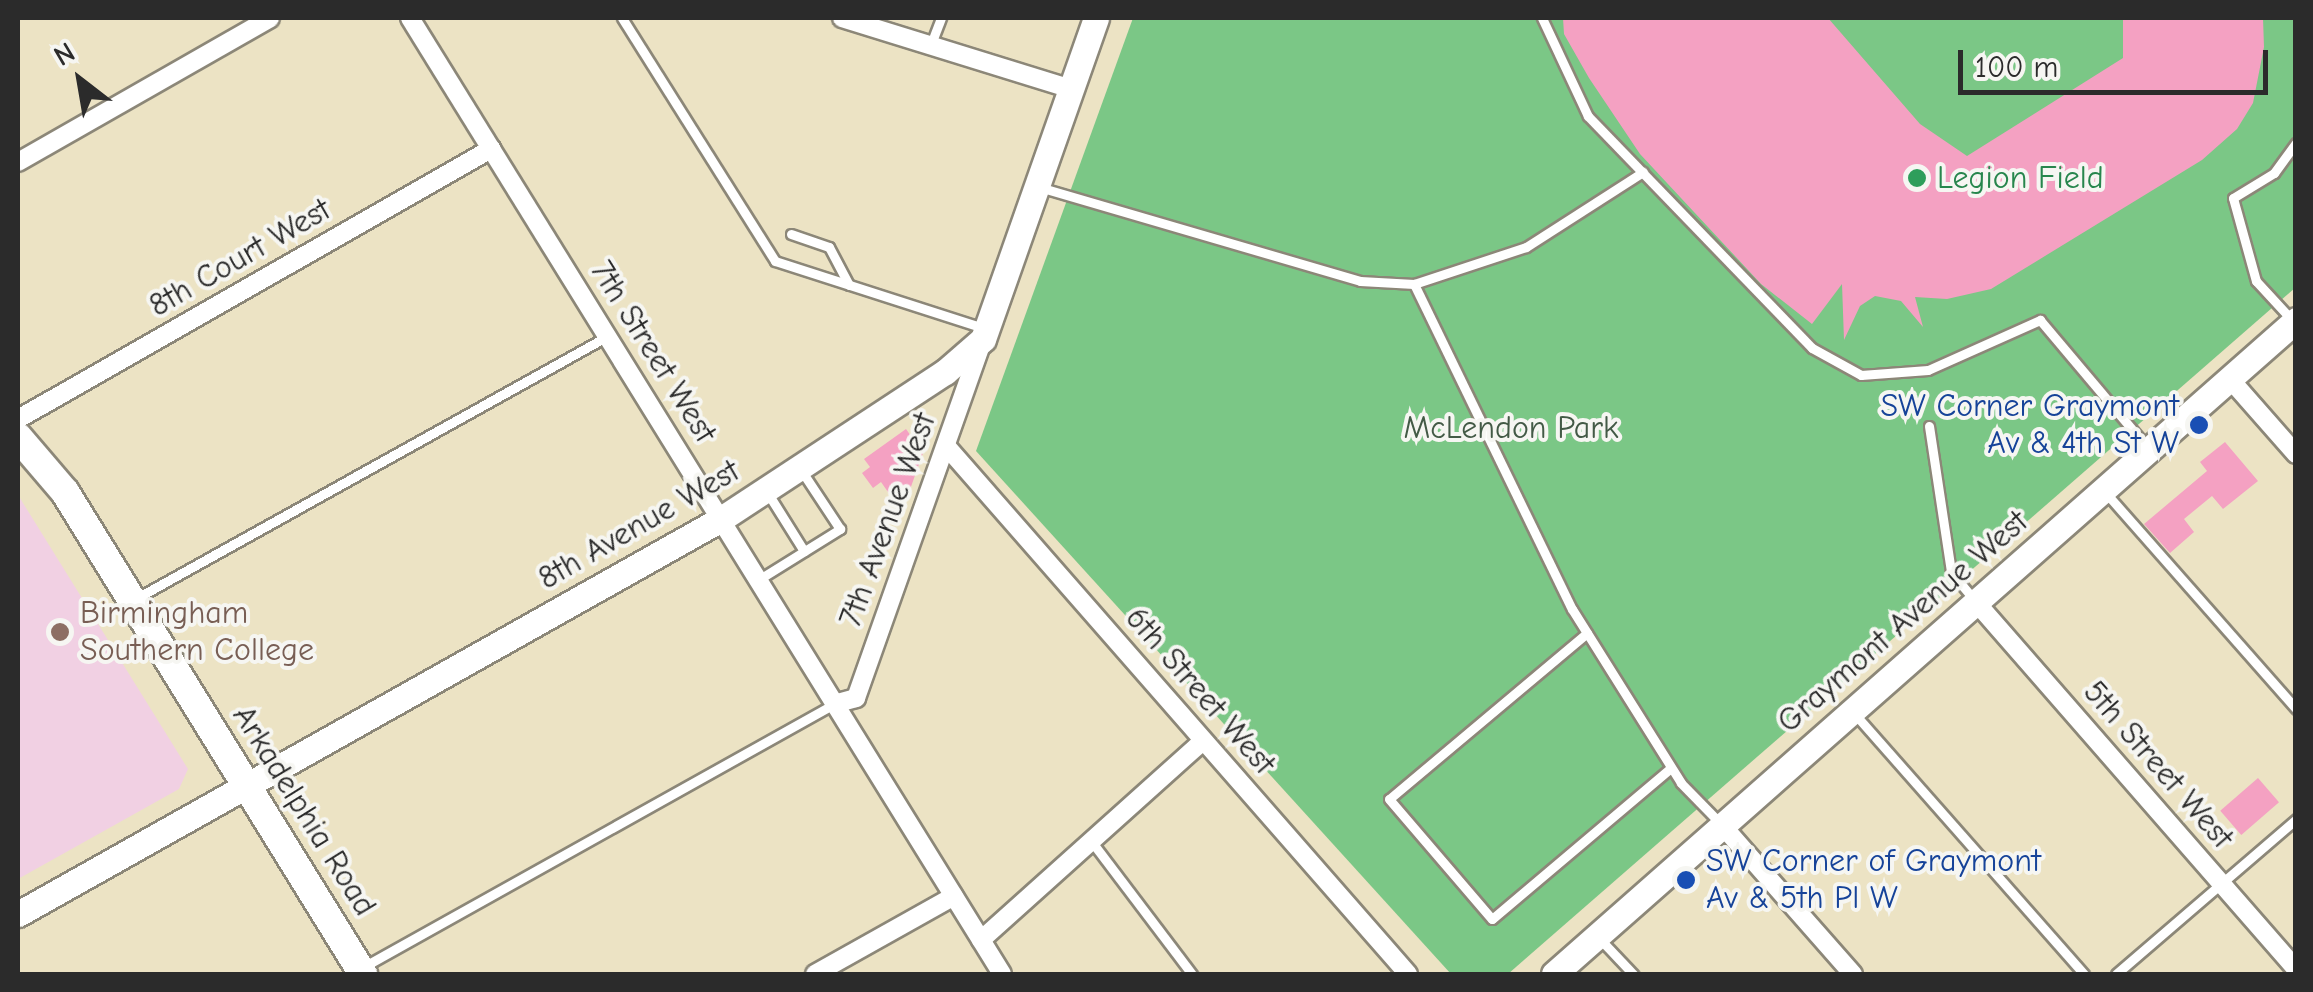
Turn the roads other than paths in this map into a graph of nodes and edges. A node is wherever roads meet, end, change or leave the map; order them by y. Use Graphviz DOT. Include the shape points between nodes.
graph roads {
  1 [pos="270,18"];
  2 [pos="410,18"];
  3 [pos="622,18"];
  4 [pos="842,18"];
  5 [pos="941,18"];
  6 [pos="1096,18"];
  7 [pos="1542,18"];
  8 [pos="930,46"];
  9 [pos="1070,89"];
  10 [pos="2296,143"];
  11 [pos="492,149"];
  12 [pos="18,162"];
  13 [pos="1643,172"];
  14 [pos="1036,186"];
  15 [pos="791,234"];
  16 [pos="849,284"];
  17 [pos="1414,284"];
  18 [pos="2295,321"];
  19 [pos="985,334"];
  20 [pos="608,336"];
  21 [pos="2230,379"];
  22 [pos="18,419"];
  23 [pos="1929,426"];
  24 [pos="18,437"];
  25 [pos="947,447"];
  26 [pos="2150,450"];
  27 [pos="2296,454"];
  28 [pos="800,467"];
  29 [pos="765,490"];
  30 [pos="2103,490"];
  31 [pos="721,519"];
  32 [pos="804,551"];
  33 [pos="758,580"];
  34 [pos="132,600"];
  35 [pos="1976,601"];
  36 [pos="1587,633"];
  37 [pos="834,704"];
  38 [pos="2296,709"];
  39 [pos="1852,710"];
  40 [pos="1203,741"];
  41 [pos="1671,768"];
  42 [pos="246,785"];
  43 [pos="2296,819"];
  44 [pos="1721,824"];
  45 [pos="1092,842"];
  46 [pos="2221,884"];
  47 [pos="954,896"];
  48 [pos="18,914"];
  49 [pos="1598,936"];
  50 [pos="981,940"];
  51 [pos="2296,968"];
  52 [pos="358,973"];
  53 [pos="815,974"];
  54 [pos="1002,974"];
  55 [pos="1192,974"];
  56 [pos="1408,974"];
  57 [pos="1554,974"];
  58 [pos="1633,974"];
  59 [pos="1853,974"];
  60 [pos="2084,974"];
  61 [pos="2116,974"];
  1 -- 12 [label="street"];
  2 -- 11 [label="street, 7th Street West"];
  3 -- 16 [label="lane" via="775,261"];
  4 -- 8 [label="street"];
  5 -- 8 [label="lane"];
  6 -- 9 [label="main road, 8th Avenue West"];
  7 -- 13 [label="lane" via="1588,116"];
  8 -- 9 [label="street"];
  9 -- 14 [label="main road, 8th Avenue West"];
  10 -- 18 [label="lane" via="2274,173 2233,198 2256,281"];
  11 -- 20 [label="street, 7th Street West"];
  11 -- 22 [label="street, 8th Court West"];
  13 -- 17 [label="lane" via="1526,247"];
  13 -- 26 [label="lane" via="1812,348 1861,375 1928,370 2040,320"];
  14 -- 17 [label="lane" via="1360,282"];
  14 -- 19 [label="main road, 8th Avenue West"];
  15 -- 16 [label="lane" via="829,247"];
  16 -- 19 [label="lane"];
  17 -- 36 [label="lane"];
  18 -- 21 [label="main road, Graymont Avenue West"];
  19 -- 25 [label="street, 7th Avenue West"];
  19 -- 28 [label="main road, 8th Avenue West" via="945,372"];
  20 -- 31 [label="street, 7th Street West"];
  20 -- 34 [label="lane"];
  21 -- 26 [label="main road, Graymont Avenue West"];
  21 -- 27 [label="street"];
  23 -- 35 [label="lane" via="1950,572"];
  24 -- 34 [label="main road, Arkadelphia Road" via="65,492"];
  25 -- 37 [label="street, 7th Avenue West" via="856,698"];
  25 -- 40 [label="street, 6th Street West"];
  26 -- 30 [label="main road, Graymont Avenue West"];
  28 -- 29 [label="main road, 8th Avenue West"];
  28 -- 32 [label="lane" via="840,528"];
  29 -- 31 [label="main road, 8th Avenue West"];
  29 -- 32 [label="lane"];
  30 -- 35 [label="main road, Graymont Avenue West"];
  30 -- 38 [label="lane"];
  31 -- 33 [label="street, 7th Street West"];
  31 -- 42 [label="main road, 8th Avenue West"];
  32 -- 33 [label="lane"];
  33 -- 37 [label="street, 7th Street West"];
  34 -- 42 [label="main road, Arkadelphia Road"];
  35 -- 39 [label="main road, Graymont Avenue West"];
  35 -- 46 [label="street, 5th Street West"];
  36 -- 41 [label="lane"];
  36 -- 41 [label="lane" via="1389,799 1492,919"];
  37 -- 47 [label="street, 7th Street West"];
  37 -- 52 [label="lane"];
  39 -- 44 [label="main road, Graymont Avenue West"];
  39 -- 60 [label="lane"];
  40 -- 45 [label="street"];
  40 -- 56 [label="street, 6th Street West"];
  41 -- 44 [label="lane"];
  42 -- 48 [label="main road, 8th Avenue West"];
  42 -- 52 [label="main road, Arkadelphia Road"];
  43 -- 46 [label="lane"];
  44 -- 49 [label="main road, Graymont Avenue West"];
  44 -- 59 [label="street"];
  45 -- 50 [label="street"];
  45 -- 55 [label="lane"];
  46 -- 51 [label="street, 5th Street West"];
  46 -- 61 [label="lane"];
  47 -- 50 [label="street, 7th Street West"];
  47 -- 53 [label="street"];
  49 -- 57 [label="main road, Graymont Avenue West"];
  49 -- 58 [label="lane"];
  50 -- 54 [label="street, 7th Street West"];
}
